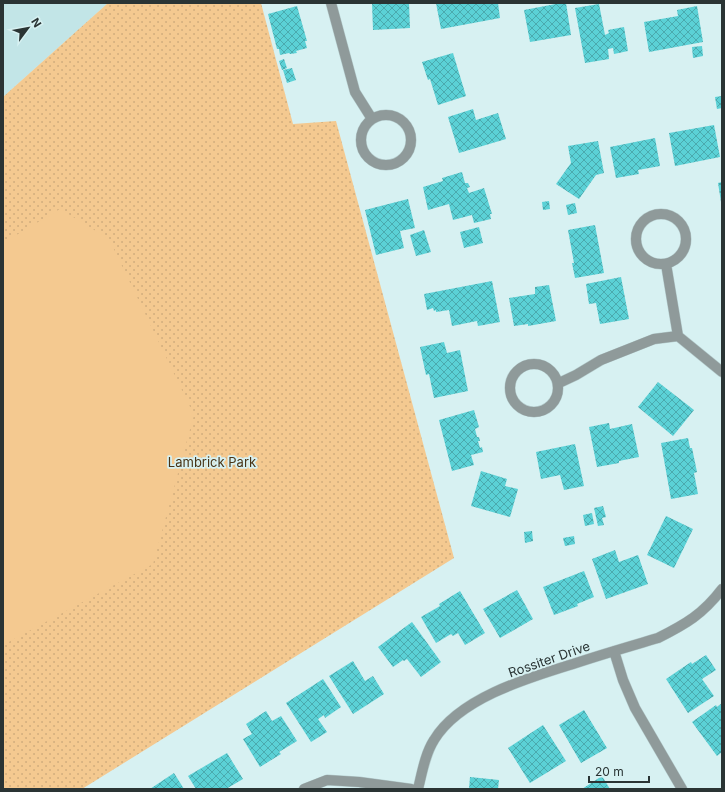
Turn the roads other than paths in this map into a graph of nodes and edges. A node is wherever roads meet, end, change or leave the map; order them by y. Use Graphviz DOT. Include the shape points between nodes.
graph roads {
  1 [pos="331,3"];
  2 [pos="372,119"];
  3 [pos="666,264"];
  4 [pos="678,336"];
  5 [pos="722,372"];
  6 [pos="558,383"];
  7 [pos="722,589"];
  8 [pos="614,651"];
  9 [pos="304,789"];
  10 [pos="410,789"];
  11 [pos="418,789"];
  12 [pos="682,789"];
  1 -- 2 [label="street" via="355,92"];
  2 -- 2 [label="street" via="365,125 362,133 363,150 368,157 383,165 400,160 406,155 411,140 406,126 394,116 386,115"];
  3 -- 3 [label="street" via="681,255 686,238 680,222 657,214 649,217 638,228 636,244 647,260"];
  3 -- 4 [label="street"];
  4 -- 5 [label="street"];
  4 -- 6 [label="street" via="654,339 601,360"];
  6 -- 6 [label="street" via="556,375 550,369 535,363 519,369 510,382 510,391 516,405 523,410 538,413 546,410 557,399"];
  7 -- 8 [label="street, Rossiter Drive" via="694,618 676,629 658,638"];
  8 -- 11 [label="street, Rossiter Drive" via="525,679 487,696 462,712 447,724 434,740 422,768"];
  8 -- 12 [label="street" via="635,708"];
  9 -- 10 [label="street" via="327,780"];
}
